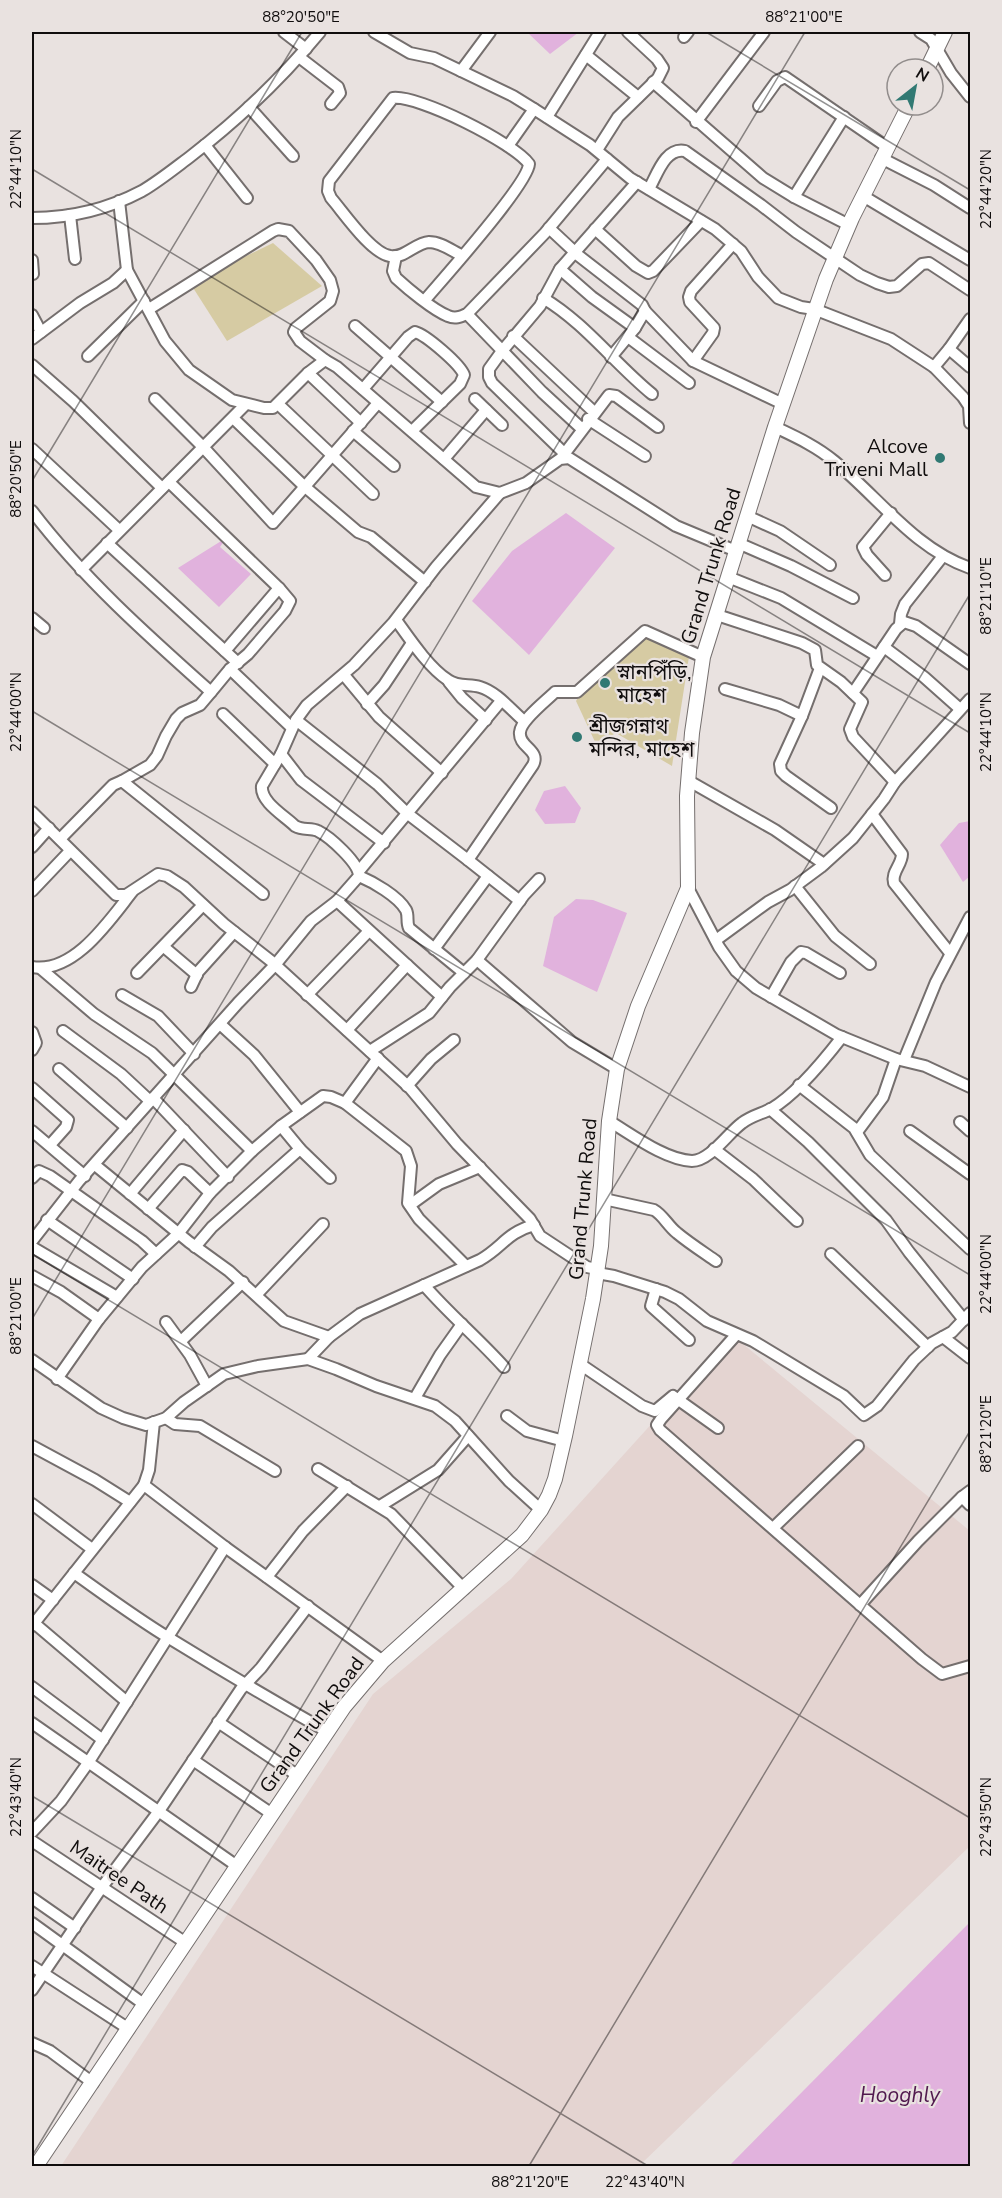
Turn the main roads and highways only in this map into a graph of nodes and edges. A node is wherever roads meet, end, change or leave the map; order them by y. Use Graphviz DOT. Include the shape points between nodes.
graph roads {
  1 [pos="945,32"];
  2 [pos="933,57"];
  3 [pos="903,117"];
  4 [pos="36,2160"];
  1 -- 2 [label="main road"];
  3 -- 4 [label="main road, Grand Trunk Road" via="849,225 814,309 703,657 692,733 688,888 638,1006 618,1068 609,1121 597,1271 555,1479 541,1510 522,1534 383,1661 344,1707 93,2083"];
}
